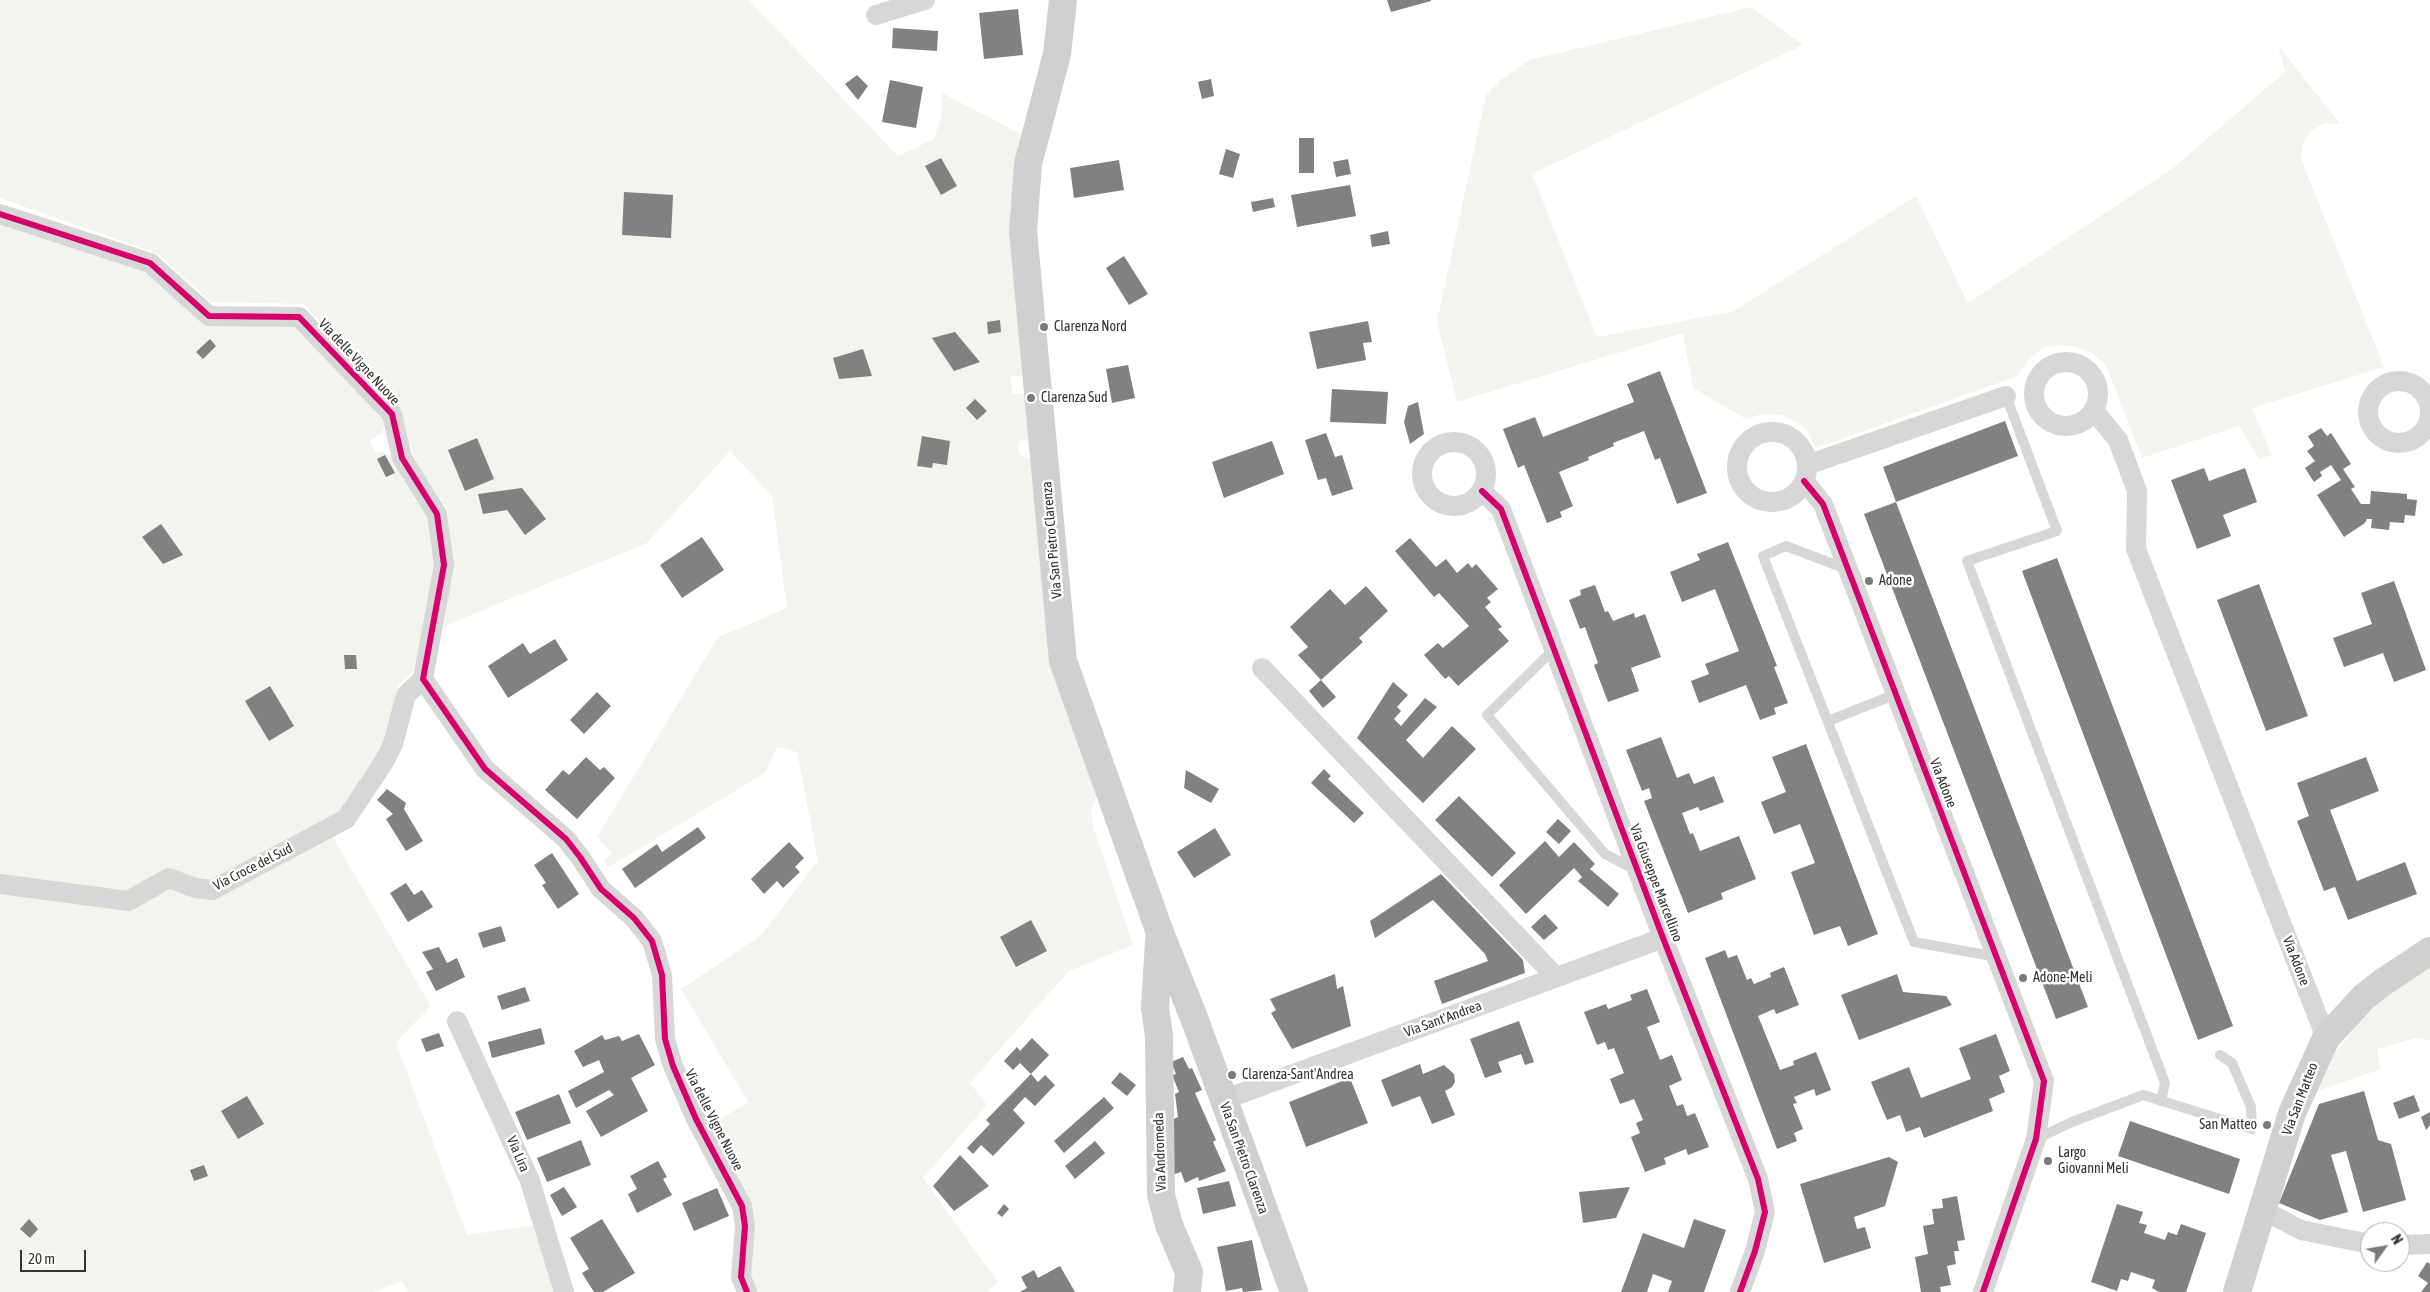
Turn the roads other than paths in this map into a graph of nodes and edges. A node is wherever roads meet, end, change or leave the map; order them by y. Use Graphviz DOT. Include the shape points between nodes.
graph roads {
  1 [pos="925,0"];
  2 [pos="1063,0"];
  3 [pos="876,15"];
  4 [pos="0,214"];
  5 [pos="2006,396"];
  6 [pos="2094,411"];
  7 [pos="1482,491"];
  8 [pos="1849,570"];
  9 [pos="1554,649"];
  10 [pos="1262,668"];
  11 [pos="422,679"];
  12 [pos="1896,694"];
  13 [pos="1828,721"];
  14 [pos="1638,871"];
  15 [pos="0,884"];
  16 [pos="1159,930"];
  17 [pos="1663,938"];
  18 [pos="2430,951"];
  19 [pos="1997,957"];
  20 [pos="1556,977"];
  21 [pos="457,1022"];
  22 [pos="1196,1022"];
  23 [pos="1159,1036"];
  24 [pos="2326,1038"];
  25 [pos="2220,1055"];
  26 [pos="1223,1100"];
  27 [pos="2161,1101"];
  28 [pos="2036,1139"];
  29 [pos="2262,1209"];
  30 [pos="2360,1242"];
  31 [pos="2430,1244"];
  32 [pos="2410,1245"];
  33 [pos="564,1292"];
  34 [pos="747,1292"];
  35 [pos="1187,1292"];
  36 [pos="1294,1292"];
  37 [pos="1740,1292"];
  38 [pos="1983,1292"];
  39 [pos="2237,1292"];
  1 -- 3 [label="street"];
  2 -- 16 [label="main road, Via San Pietro Clarenza" via="1057,54 1028,164 1023,231 1063,661"];
  4 -- 11 [label="street, Via delle Vigne Nuove" via="150,263 210,316 299,317 392,414 402,458 437,514 444,565"];
  5 -- 8 [label="street, Via Adone" via="1806,473 1823,504"];
  5 -- 27 [label="lane" via="2057,531 1967,561 2165,1082"];
  6 -- 24 [label="street, Via Adone" via="2118,440 2137,492 2136,549"];
  7 -- 9 [label="street, Via Giuseppe Marcellino" via="1501,509"];
  8 -- 12 [label="street, Via Adone"];
  8 -- 13 [label="lane" via="1786,546 1762,556"];
  9 -- 14 [label="street, Via Giuseppe Marcellino"];
  9 -- 14 [label="lane" via="1486,715 1605,854"];
  10 -- 20 [label="street"];
  11 -- 15 [label="street, Via Croce del Sud" via="406,695 393,744 346,819 212,890 195,888 169,878 128,900"];
  11 -- 34 [label="street, Via delle Vigne Nuove" via="485,769 566,840 601,889 634,918 652,941 662,975 665,1039 673,1066 696,1119 742,1206 745,1226 741,1277"];
  12 -- 13 [label="lane"];
  12 -- 19 [label="street, Via Adone"];
  13 -- 19 [label="lane" via="1914,942"];
  14 -- 17 [label="street, Via Giuseppe Marcellino"];
  16 -- 22 [label="main road, Via San Pietro Clarenza"];
  16 -- 23 [label="main road, Via Andromeda" via="1155,1008"];
  17 -- 20 [label="street, Via Sant'Andrea"];
  17 -- 37 [label="street, Via Giuseppe Marcellino" via="1758,1179 1765,1212"];
  18 -- 24 [label="main road, Via San Matteo" via="2364,997"];
  19 -- 28 [label="street, Via Adone" via="2044,1081"];
  20 -- 26 [label="street, Via Sant'Andrea"];
  21 -- 33 [label="street, Via Lira" via="530,1181"];
  22 -- 23 [label="main road" via="1174,1020 1164,1026"];
  22 -- 26 [label="main road, Via San Pietro Clarenza"];
  23 -- 35 [label="main road, Via Andromeda" via="1160,1195 1168,1225 1189,1272"];
  24 -- 29 [label="main road, Via San Matteo" via="2292,1113"];
  25 -- 27 [label="lane" via="2232,1063 2251,1107 2252,1129"];
  26 -- 36 [label="main road, Via San Pietro Clarenza"];
  27 -- 28 [label="lane" via="2143,1095"];
  28 -- 38 [label="street, Via Adone"];
  29 -- 30 [label="street" via="2301,1230"];
  29 -- 39 [label="main road, Via San Matteo"];
  31 -- 32 [label="street"];
}
